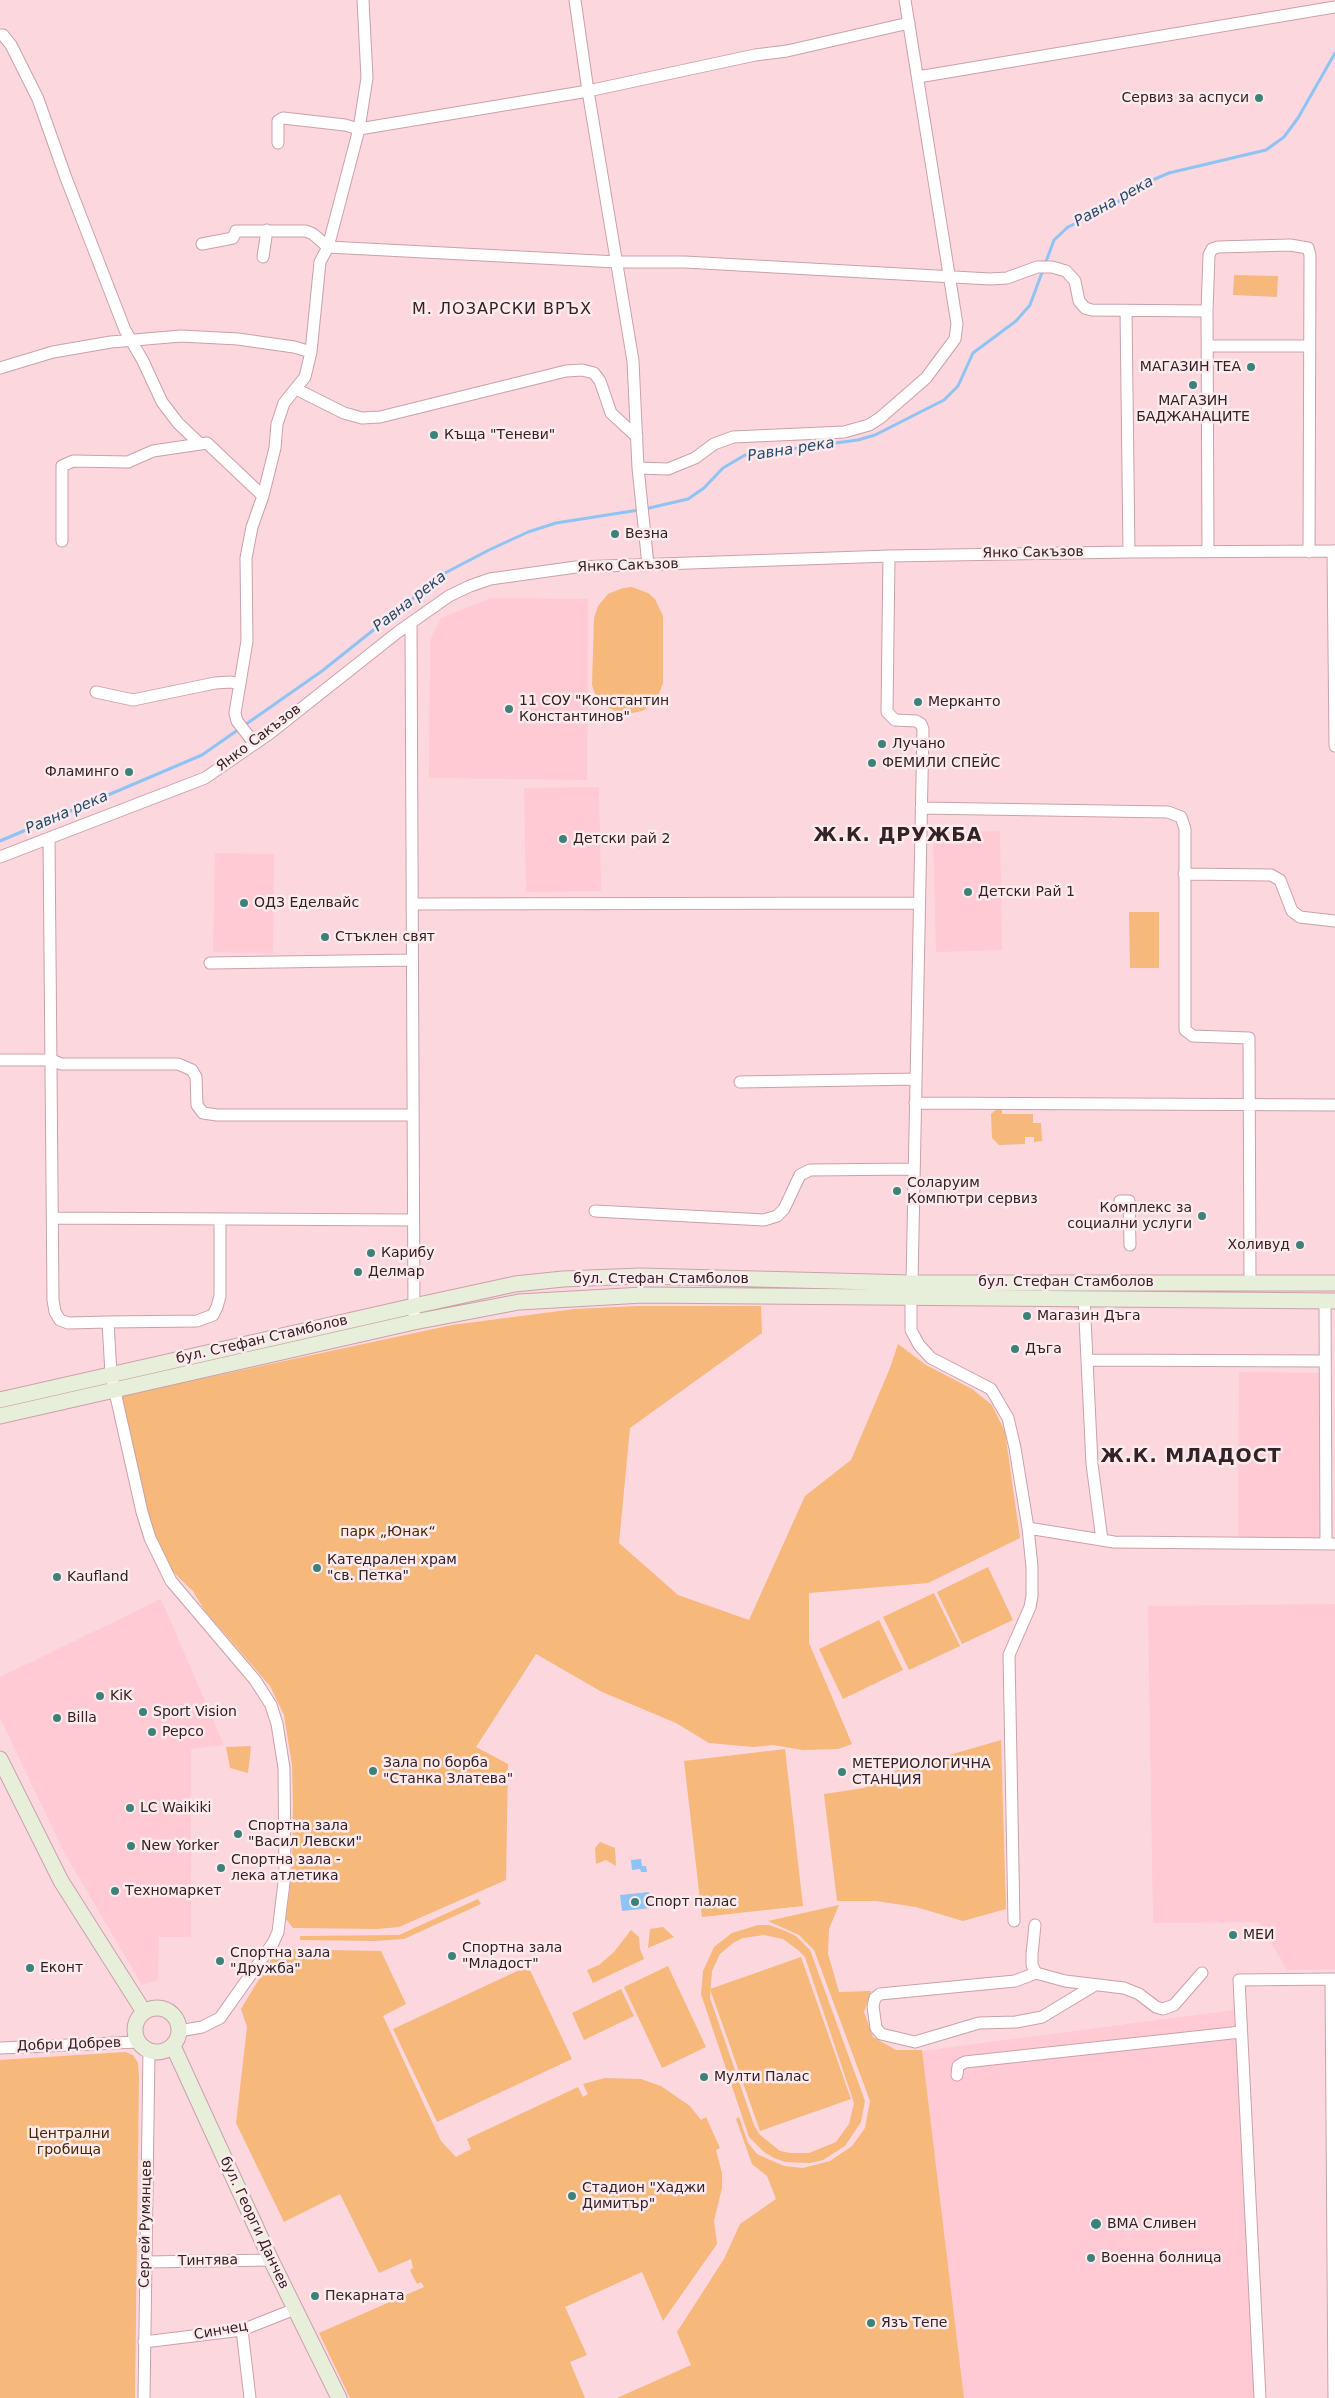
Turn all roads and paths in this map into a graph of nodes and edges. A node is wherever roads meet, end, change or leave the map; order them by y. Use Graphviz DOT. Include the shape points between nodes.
graph roads {
  1 [pos="363,0"];
  2 [pos="575,0"];
  3 [pos="905,0"];
  4 [pos="1335,7"];
  5 [pos="909,23"];
  6 [pos="0,34"];
  7 [pos="918,76"];
  8 [pos="588,91"];
  9 [pos="359,129"];
  10 [pos="278,144"];
  11 [pos="267,230"];
  12 [pos="202,244"];
  13 [pos="328,247"];
  14 [pos="263,257"];
  15 [pos="617,262"];
  16 [pos="948,278"];
  17 [pos="1126,311"];
  18 [pos="1207,311"];
  19 [pos="131,340"];
  20 [pos="1208,346"];
  21 [pos="1309,346"];
  22 [pos="311,352"];
  23 [pos="0,368"];
  24 [pos="296,389"];
  25 [pos="637,437"];
  26 [pos="200,444"];
  27 [pos="638,468"];
  28 [pos="263,496"];
  29 [pos="62,541"];
  30 [pos="1208,551"];
  31 [pos="1334,551"];
  32 [pos="1129,552"];
  33 [pos="1309,552"];
  34 [pos="889,556"];
  35 [pos="648,565"];
  36 [pos="411,623"];
  37 [pos="240,684"];
  38 [pos="96,692"];
  39 [pos="251,739"];
  40 [pos="1335,746"];
  41 [pos="921,808"];
  42 [pos="49,838"];
  43 [pos="0,857"];
  44 [pos="1184,874"];
  45 [pos="412,904"];
  46 [pos="919,904"];
  47 [pos="1335,921"];
  48 [pos="412,960"];
  49 [pos="210,962"];
  50 [pos="0,1060"];
  51 [pos="52,1060"];
  52 [pos="916,1079"];
  53 [pos="740,1082"];
  54 [pos="915,1103"];
  55 [pos="1248,1105"];
  56 [pos="1335,1105"];
  57 [pos="413,1115"];
  58 [pos="914,1169"];
  59 [pos="1120,1201"];
  60 [pos="595,1211"];
  61 [pos="53,1218"];
  62 [pos="413,1220"];
  63 [pos="220,1221"];
  64 [pos="1130,1245"];
  65 [pos="1250,1281"];
  66 [pos="912,1283"];
  67 [pos="1335,1283"];
  68 [pos="1084,1298"];
  69 [pos="911,1299"];
  70 [pos="1330,1301"];
  71 [pos="414,1306"];
  72 [pos="108,1322"];
  73 [pos="414,1322"];
  74 [pos="1087,1360"];
  75 [pos="1325,1361"];
  76 [pos="111,1374"];
  77 [pos="115,1391"];
  78 [pos="0,1400"];
  79 [pos="0,1416"];
  80 [pos="1028,1528"];
  81 [pos="1102,1540"];
  82 [pos="1330,1544"];
  83 [pos="0,1759"];
  84 [pos="1014,1921"];
  85 [pos="1035,1925"];
  86 [pos="1036,1973"];
  87 [pos="1202,1973"];
  88 [pos="1333,1980"];
  89 [pos="1095,1985"];
  90 [pos="144,2012"];
  91 [pos="179,2031"];
  92 [pos="1241,2032"];
  93 [pos="144,2046"];
  94 [pos="173,2046"];
  95 [pos="0,2048"];
  96 [pos="957,2074"];
  97 [pos="271,2260"];
  98 [pos="146,2262"];
  99 [pos="295,2309"];
  100 [pos="242,2330"];
  101 [pos="144,2342"];
  102 [pos="144,2398"];
  103 [pos="250,2398"];
  104 [pos="339,2398"];
  105 [pos="1260,2398"];
  106 [pos="1334,2398"];
  1 -- 9 [label="street" via="367,78"];
  2 -- 8 [label="street"];
  3 -- 5 [label="street"];
  4 -- 7 [label="street"];
  5 -- 7 [label="street"];
  5 -- 8 [label="street"];
  6 -- 19 [label="street" via="11,45 38,99 109,293"];
  7 -- 16 [label="street"];
  8 -- 9 [label="street"];
  8 -- 15 [label="street"];
  9 -- 10 [label="street" via="283,118 278,121"];
  9 -- 13 [label="street"];
  11 -- 12 [label="street" via="236,231 234,238"];
  11 -- 13 [label="street" via="306,230"];
  11 -- 14 [label="street"];
  13 -- 15 [label="street"];
  13 -- 22 [label="street" via="320,262"];
  15 -- 16 [label="street" via="685,262"];
  15 -- 25 [label="street" via="633,361"];
  16 -- 17 [label="street" via="1007,278 1038,267 1052,267 1066,271 1075,281 1085,308"];
  16 -- 27 [label="street" via="957,324 955,338 926,378 880,418 844,432 732,437 668,469"];
  17 -- 18 [label="street"];
  17 -- 32 [label="street"];
  18 -- 20 [label="street"];
  18 -- 21 [label="street" via="1209,255 1212,249 1290,245 1308,248"];
  19 -- 22 [label="street" via="181,336 238,340"];
  19 -- 23 [label="street" via="53,352"];
  19 -- 26 [label="street" via="162,402"];
  20 -- 21 [label="street"];
  20 -- 30 [label="street"];
  21 -- 33 [label="street"];
  22 -- 24 [label="street" via="305,377"];
  24 -- 25 [label="street" via="344,413 362,418 380,417 566,371 582,370 594,373 611,413"];
  24 -- 28 [label="street" via="284,403 277,424 276,448"];
  25 -- 27 [label="street"];
  26 -- 28 [label="street" via="207,443"];
  26 -- 29 [label="street" via="153,451 128,462 73,461 62,466"];
  27 -- 35 [label="street"];
  28 -- 37 [label="street" via="246,558 247,641"];
  30 -- 32 [label="street, Янко Сакъзов"];
  30 -- 33 [label="street, Янко Сакъзов"];
  31 -- 33 [label="street, Янко Сакъзов"];
  31 -- 40 [label="street"];
  32 -- 34 [label="street, Янко Сакъзов"];
  34 -- 35 [label="street, Янко Сакъзов"];
  34 -- 41 [label="street" via="888,712 892,719 916,721 922,727"];
  35 -- 36 [label="street, Янко Сакъзов" via="576,567 490,579 450,596"];
  36 -- 39 [label="street, Янко Сакъзов"];
  36 -- 45 [label="street"];
  37 -- 38 [label="street" via="215,682 133,700"];
  37 -- 39 [label="street" via="235,713"];
  39 -- 42 [label="street, Янко Сакъзов" via="235,759 205,778"];
  41 -- 44 [label="street" via="1173,812 1185,825"];
  41 -- 46 [label="street"];
  42 -- 43 [label="street, Янко Сакъзов"];
  42 -- 51 [label="street"];
  44 -- 47 [label="street" via="1271,875 1280,880 1292,911 1300,917"];
  44 -- 55 [label="street" via="1184,1027 1193,1036 1249,1038"];
  45 -- 46 [label="street"];
  45 -- 48 [label="street"];
  46 -- 52 [label="street"];
  48 -- 49 [label="street"];
  48 -- 57 [label="street"];
  50 -- 51 [label="street"];
  51 -- 57 [label="street" via="61,1064 186,1066 196,1076 197,1105 203,1113"];
  51 -- 61 [label="street"];
  52 -- 53 [label="street"];
  52 -- 54 [label="street"];
  54 -- 55 [label="street"];
  54 -- 58 [label="street"];
  55 -- 56 [label="street"];
  55 -- 65 [label="street"];
  57 -- 62 [label="street"];
  58 -- 60 [label="street" via="810,1170 800,1175 784,1209 777,1216 764,1220"];
  58 -- 66 [label="street"];
  59 -- 64 [label="street" via="1129,1201"];
  61 -- 63 [label="street"];
  61 -- 72 [label="street" via="53,1300 60,1320 68,1323"];
  62 -- 63 [label="street"];
  62 -- 71 [label="street"];
  63 -- 72 [label="street" via="220,1296 213,1315 197,1321"];
  65 -- 66 [label="main road, бул. Стефан Стамболов"];
  65 -- 67 [label="main road, бул. Стефан Стамболов"];
  66 -- 69 [label="main road"];
  66 -- 71 [label="main road, бул. Стефан Стамболов" via="640,1276 563,1279 515,1284"];
  68 -- 69 [label="main road, бул. Стефан Стамболов"];
  68 -- 70 [label="main road, бул. Стефан Стамболов"];
  68 -- 74 [label="street"];
  69 -- 73 [label="main road, бул. Стефан Стамболов" via="643,1295 519,1302"];
  69 -- 80 [label="street" via="911,1330 919,1345 932,1358 991,1389 1001,1402 1016,1448"];
  70 -- 75 [label="street"];
  71 -- 73 [label="street"];
  71 -- 76 [label="main road, бул. Стефан Стамболов"];
  72 -- 76 [label="street"];
  73 -- 77 [label="main road, бул. Стефан Стамболов"];
  74 -- 75 [label="street"];
  74 -- 81 [label="street" via="1092,1464"];
  75 -- 82 [label="street"];
  76 -- 77 [label="street"];
  76 -- 78 [label="main road, бул. Стефан Стамболов"];
  77 -- 79 [label="main road, бул. Стефан Стамболов"];
  77 -- 91 [label="street" via="142,1512 155,1550 171,1581 266,1696 275,1713 284,1768 285,1874 278,1932 220,2018 202,2027"];
  80 -- 81 [label="street"];
  80 -- 84 [label="street" via="1032,1596 1009,1655"];
  81 -- 82 [label="street"];
  83 -- 90 [label="main road" via="61,1881"];
  85 -- 86 [label="street" via="1032,1965"];
  86 -- 89 [label="street"];
  86 -- 89 [label="street" via="1015,1981 880,1994 873,2006 876,2028 881,2034 915,2042 979,2023 1026,2020 1051,2013"];
  87 -- 89 [label="street" via="1170,2008 1156,2007 1124,1988"];
  88 -- 92 [label="street" via="1239,1980"];
  88 -- 106 [label="street"];
  90 -- 91 [label="main road" via="154,2008 167,2011 175,2018"];
  90 -- 93 [label="main road" via="136,2026"];
  91 -- 94 [label="main road"];
  92 -- 96 [label="street" via="965,2062 958,2066"];
  92 -- 105 [label="street"];
  93 -- 94 [label="main road" via="164,2051"];
  93 -- 95 [label="street, Добри Добрев"];
  93 -- 98 [label="street, Сергей Румянцев"];
  94 -- 97 [label="main road, бул. Георги Данчев"];
  97 -- 98 [label="street, Тинтява"];
  97 -- 99 [label="main road, бул. Георги Данчев"];
  98 -- 101 [label="street, Сергей Румянцев"];
  99 -- 100 [label="street, Синчец"];
  99 -- 104 [label="main road, бул. Георги Данчев"];
  100 -- 101 [label="street, Синчец"];
  100 -- 103 [label="street"];
  101 -- 102 [label="street, Сергей Румянцев"];
}
